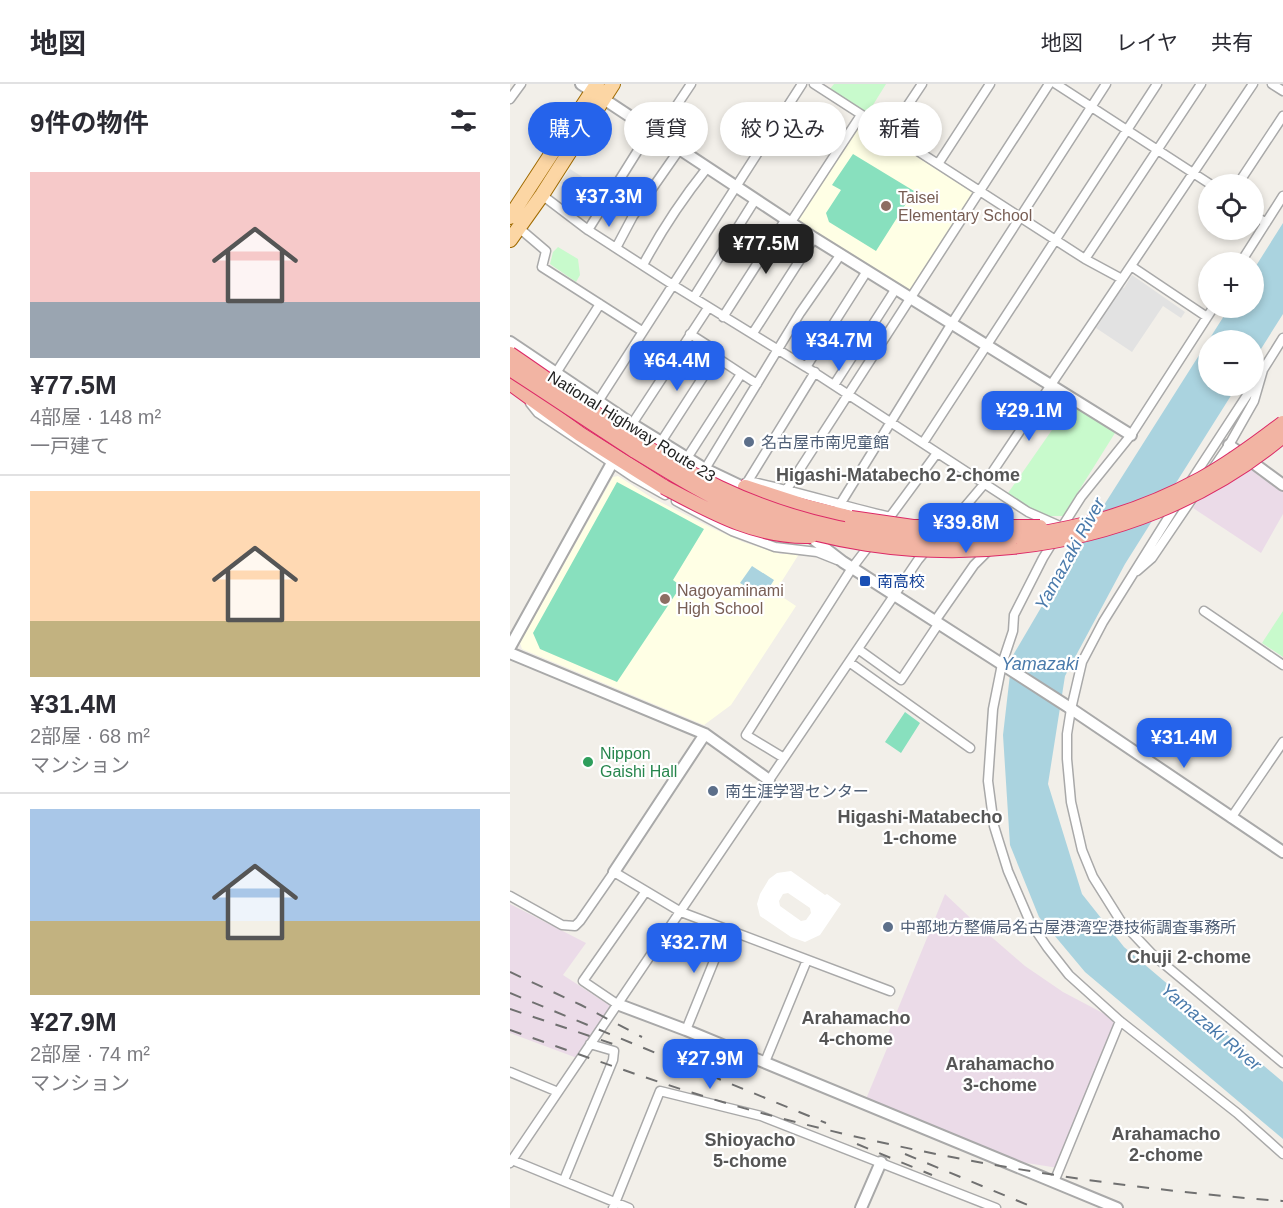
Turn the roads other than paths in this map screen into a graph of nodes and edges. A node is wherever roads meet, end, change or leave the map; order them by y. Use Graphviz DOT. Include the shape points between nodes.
graph roads {
  1 [pos="520,84"];
  2 [pos="613,84"];
  3 [pos="691,84"];
  4 [pos="802,84"];
  5 [pos="814,84"];
  6 [pos="922,84"];
  7 [pos="990,84"];
  8 [pos="1049,84"];
  9 [pos="1056,84"];
  10 [pos="1106,84"];
  11 [pos="1157,84"];
  12 [pos="1201,84"];
  13 [pos="1253,84"];
  14 [pos="1272,84"];
  15 [pos="593,89"];
  16 [pos="1283,91"];
  17 [pos="510,99"];
  18 [pos="678,102"];
  19 [pos="910,102"];
  20 [pos="1091,108"];
  21 [pos="624,112"];
  22 [pos="858,113"];
  23 [pos="1283,116"];
  24 [pos="858,119"];
  25 [pos="1128,130"];
  26 [pos="1158,149"];
  27 [pos="634,156"];
  28 [pos="675,156"];
  29 [pos="688,156"];
  30 [pos="926,156"];
  31 [pos="938,164"];
  32 [pos="707,168"];
  33 [pos="1194,174"];
  34 [pos="1245,174"];
  35 [pos="1198,177"];
  36 [pos="737,187"];
  37 [pos="980,191"];
  38 [pos="542,195"];
  39 [pos="1283,196"];
  40 [pos="756,200"];
  41 [pos="510,217"];
  42 [pos="1020,217"];
  43 [pos="789,220"];
  44 [pos="1266,223"];
  45 [pos="588,230"];
  46 [pos="514,234"];
  47 [pos="814,238"];
  48 [pos="1054,239"];
  49 [pos="616,248"];
  50 [pos="1247,252"];
  51 [pos="841,254"];
  52 [pos="1085,259"];
  53 [pos="643,265"];
  54 [pos="1131,266"];
  55 [pos="867,270"];
  56 [pos="1122,279"];
  57 [pos="673,285"];
  58 [pos="895,290"];
  59 [pos="694,297"];
  60 [pos="910,299"];
  61 [pos="600,304"];
  62 [pos="708,308"];
  63 [pos="1198,311"];
  64 [pos="723,317"];
  65 [pos="1206,318"];
  66 [pos="952,322"];
  67 [pos="642,332"];
  68 [pos="753,333"];
  69 [pos="690,334"];
  70 [pos="1283,338"];
  71 [pos="510,342"];
  72 [pos="987,344"];
  73 [pos="777,349"];
  74 [pos="510,354"];
  75 [pos="716,357"];
  76 [pos="806,366"];
  77 [pos="1264,368"];
  78 [pos="510,369"];
  79 [pos="815,372"];
  80 [pos="556,373"];
  81 [pos="741,374"];
  82 [pos="510,383"];
  83 [pos="757,384"];
  84 [pos="834,385"];
  85 [pos="1051,385"];
  86 [pos="522,391"];
  87 [pos="848,394"];
  88 [pos="1245,396"];
  89 [pos="1255,396"];
  90 [pos="599,400"];
  91 [pos="890,422"];
  92 [pos="1283,423"];
  93 [pos="632,424"];
  94 [pos="1131,435"];
  95 [pos="1283,436"];
  96 [pos="661,442"];
  97 [pos="923,443"];
  98 [pos="1229,445"];
  99 [pos="937,453"];
  100 [pos="687,458"];
  101 [pos="612,463"];
  102 [pos="705,470"];
  103 [pos="985,483"];
  104 [pos="745,484"];
  105 [pos="1283,485"];
  106 [pos="787,489"];
  107 [pos="839,506"];
  108 [pos="1028,512"];
  109 [pos="891,517"];
  110 [pos="1063,528"];
  111 [pos="825,536"];
  112 [pos="848,565"];
  113 [pos="1128,580"];
  114 [pos="895,594"];
  115 [pos="1204,611"];
  116 [pos="937,622"];
  117 [pos="510,647"];
  118 [pos="858,649"];
  119 [pos="510,653"];
  120 [pos="849,662"];
  121 [pos="1283,665"];
  122 [pos="1004,666"];
  123 [pos="1069,708"];
  124 [pos="705,734"];
  125 [pos="1283,742"];
  126 [pos="970,748"];
  127 [pos="784,758"];
  128 [pos="770,780"];
  129 [pos="1231,818"];
  130 [pos="1282,851"];
  131 [pos="614,872"];
  132 [pos="646,891"];
  133 [pos="510,896"];
  134 [pos="681,912"];
  135 [pos="727,929"];
  136 [pos="807,960"];
  137 [pos="890,991"];
  138 [pos="617,1004"];
  139 [pos="1120,1021"];
  140 [pos="686,1030"];
  141 [pos="590,1044"];
  142 [pos="765,1062"];
  143 [pos="1283,1063"];
  144 [pos="510,1072"];
  145 [pos="558,1092"];
  146 [pos="1283,1154"];
  147 [pos="511,1162"];
  148 [pos="881,1162"];
  149 [pos="564,1180"];
  150 [pos="1054,1182"];
  151 [pos="615,1205"];
  152 [pos="629,1208"];
  153 [pos="861,1208"];
  154 [pos="996,1208"];
  155 [pos="1117,1208"];
  1 -- 17 [label="street"];
  2 -- 15 [label="main road"];
  3 -- 18 [label="street"];
  4 -- 36 [label="street"];
  5 -- 22 [label="street"];
  6 -- 19 [label="street"];
  7 -- 31 [label="street"];
  8 -- 37 [label="street"];
  9 -- 20 [label="street"];
  10 -- 20 [label="street"];
  11 -- 25 [label="street"];
  12 -- 26 [label="street"];
  13 -- 33 [label="street"];
  14 -- 16 [label="street"];
  15 -- 21 [label="street"];
  15 -- 38 [label="main road"];
  15 -- 41 [label="main road"];
  20 -- 25 [label="street"];
  20 -- 42 [label="street"];
  23 -- 34 [label="street"];
  24 -- 43 [label="street"];
  25 -- 26 [label="street"];
  25 -- 48 [label="street"];
  26 -- 33 [label="street"];
  26 -- 52 [label="street"];
  27 -- 45 [label="street"];
  28 -- 49 [label="street"];
  29 -- 32 [label="street"];
  30 -- 31 [label="street"];
  31 -- 37 [label="street"];
  32 -- 36 [label="street"];
  32 -- 53 [label="street" via="690,188"];
  33 -- 35 [label="street"];
  33 -- 54 [label="street"];
  36 -- 40 [label="street"];
  36 -- 57 [label="street"];
  37 -- 42 [label="street"];
  37 -- 60 [label="street"];
  38 -- 45 [label="street"];
  38 -- 46 [label="main road"];
  39 -- 44 [label="street"];
  40 -- 43 [label="street"];
  40 -- 59 [label="street"];
  42 -- 48 [label="street"];
  42 -- 66 [label="street"];
  43 -- 47 [label="street"];
  43 -- 64 [label="street"];
  44 -- 50 [label="street"];
  45 -- 49 [label="street"];
  46 -- 61 [label="street" via="546,251 542,267"];
  47 -- 51 [label="street"];
  47 -- 68 [label="street"];
  48 -- 52 [label="street"];
  48 -- 72 [label="street"];
  49 -- 53 [label="street"];
  51 -- 55 [label="street"];
  51 -- 73 [label="street"];
  52 -- 56 [label="street"];
  53 -- 57 [label="street"];
  54 -- 56 [label="street"];
  54 -- 63 [label="street"];
  55 -- 58 [label="street"];
  55 -- 76 [label="street"];
  56 -- 85 [label="street"];
  57 -- 59 [label="street"];
  57 -- 67 [label="street"];
  58 -- 60 [label="street"];
  58 -- 84 [label="street"];
  59 -- 62 [label="street"];
  60 -- 66 [label="street"];
  60 -- 87 [label="street"];
  61 -- 67 [label="street"];
  61 -- 80 [label="street"];
  62 -- 64 [label="street"];
  62 -- 69 [label="street"];
  64 -- 68 [label="street"];
  65 -- 94 [label="street"];
  66 -- 72 [label="street"];
  66 -- 91 [label="street"];
  67 -- 90 [label="street"];
  68 -- 73 [label="street"];
  69 -- 75 [label="street" via="715,350"];
  69 -- 93 [label="street"];
  70 -- 77 [label="street"];
  71 -- 80 [label="street"];
  72 -- 85 [label="street"];
  72 -- 97 [label="street"];
  73 -- 76 [label="street"];
  73 -- 83 [label="street"];
  74 -- 110 [label="highway, National Highway Route 23, bridge" via="658,454 720,489 797,518 852,532 911,539 1011,537"];
  75 -- 81 [label="street"];
  75 -- 96 [label="street"];
  76 -- 79 [label="street"];
  78 -- 111 [label="highway, National Highway Route 23, bridge" via="677,477 775,521"];
  79 -- 84 [label="street"];
  79 -- 104 [label="street"];
  80 -- 90 [label="street"];
  81 -- 83 [label="street"];
  81 -- 100 [label="street"];
  82 -- 86 [label="highway"];
  83 -- 102 [label="street"];
  84 -- 87 [label="street"];
  85 -- 94 [label="street"];
  85 -- 103 [label="street"];
  86 -- 101 [label="street" via="538,413"];
  86 -- 111 [label="highway, bridge" via="580,434 664,487 734,523 793,537"];
  87 -- 91 [label="street"];
  87 -- 106 [label="street"];
  88 -- 113 [label="street"];
  89 -- 98 [label="street"];
  90 -- 93 [label="street"];
  91 -- 97 [label="street"];
  91 -- 107 [label="street"];
  92 -- 110 [label="highway, National Highway Route 23, bridge" via="1233,459 1173,493 1129,511"];
  93 -- 96 [label="street"];
  94 -- 110 [label="street" via="1075,506"];
  95 -- 111 [label="highway, National Highway Route 23, bridge" via="1240,467 1171,505 1086,534 979,550 921,550"];
  96 -- 100 [label="street"];
  97 -- 99 [label="street"];
  98 -- 105 [label="street"];
  98 -- 113 [label="street" via="1152,558"];
  99 -- 103 [label="street"];
  99 -- 109 [label="street"];
  100 -- 102 [label="street"];
  101 -- 112 [label="street" via="732,531 775,547 817,552"];
  101 -- 117 [label="street"];
  102 -- 104 [label="street"];
  103 -- 108 [label="street"];
  103 -- 114 [label="street" via="918,560"];
  104 -- 106 [label="street"];
  104 -- 110 [label="highway, bridge" via="804,506 913,527"];
  104 -- 112 [label="street"];
  106 -- 107 [label="street"];
  107 -- 109 [label="street"];
  108 -- 110 [label="street"];
  108 -- 116 [label="street" via="974,565"];
  109 -- 112 [label="street"];
  110 -- 122 [label="street" via="1014,615"];
  112 -- 114 [label="street"];
  112 -- 127 [label="street" via="746,735"];
  113 -- 123 [label="street" via="1082,662"];
  114 -- 116 [label="street"];
  114 -- 118 [label="street"];
  115 -- 121 [label="street"];
  116 -- 118 [label="street" via="901,680"];
  116 -- 122 [label="street"];
  118 -- 120 [label="street"];
  119 -- 124 [label="street"];
  120 -- 126 [label="street"];
  120 -- 127 [label="street"];
  122 -- 123 [label="street"];
  122 -- 139 [label="street" via="993,710 988,781 994,826 1008,871 1030,922 1047,947 1070,975"];
  123 -- 129 [label="street"];
  123 -- 143 [label="street" via="1067,759 1071,802 1082,850 1106,899 1152,954"];
  124 -- 128 [label="street"];
  124 -- 131 [label="street"];
  125 -- 129 [label="street"];
  127 -- 128 [label="street"];
  128 -- 134 [label="street"];
  129 -- 130 [label="street"];
  131 -- 132 [label="street"];
  131 -- 133 [label="street" via="575,926 562,925"];
  132 -- 134 [label="street"];
  132 -- 138 [label="street" via="583,981"];
  134 -- 135 [label="street"];
  134 -- 138 [label="street"];
  135 -- 136 [label="street"];
  135 -- 140 [label="street"];
  136 -- 137 [label="street"];
  136 -- 142 [label="street"];
  138 -- 140 [label="street"];
  138 -- 141 [label="street"];
  139 -- 146 [label="street"];
  139 -- 150 [label="street"];
  140 -- 142 [label="street"];
  141 -- 145 [label="street"];
  141 -- 149 [label="street" via="614,1052 613,1060"];
  142 -- 150 [label="street"];
  144 -- 145 [label="street"];
  145 -- 147 [label="street"];
  147 -- 149 [label="street"];
  148 -- 151 [label="street" via="760,1116 660,1091"];
  148 -- 153 [label="street"];
  148 -- 154 [label="street"];
  149 -- 151 [label="street"];
  150 -- 155 [label="street"];
  151 -- 152 [label="street"];
}
